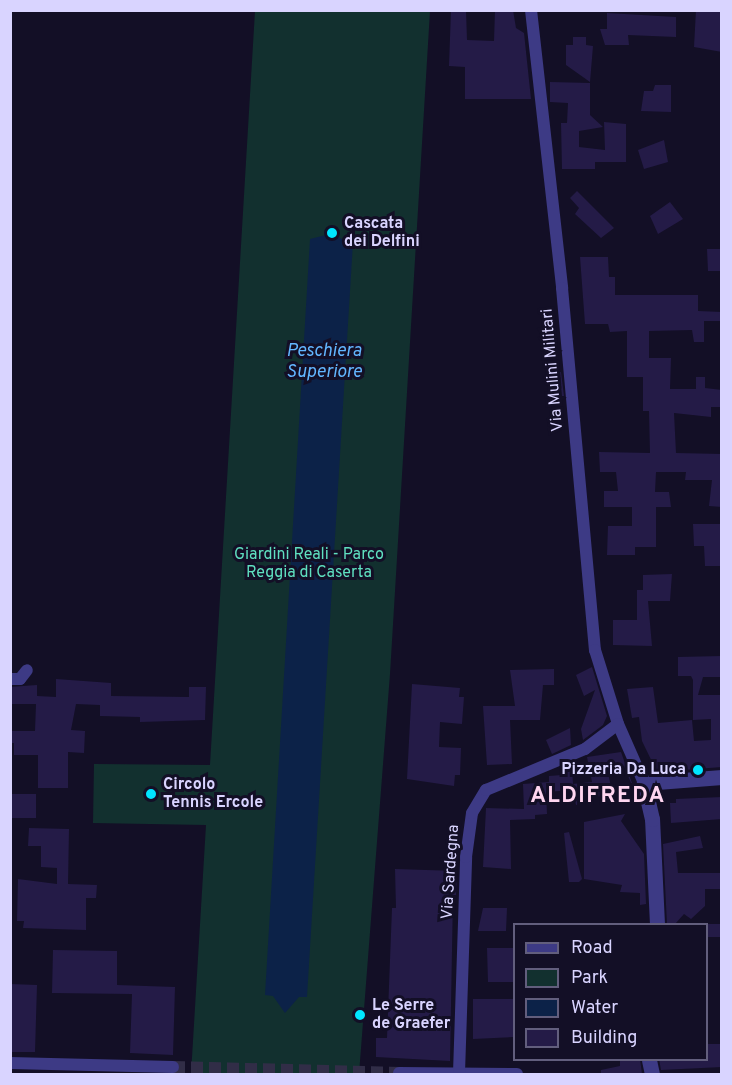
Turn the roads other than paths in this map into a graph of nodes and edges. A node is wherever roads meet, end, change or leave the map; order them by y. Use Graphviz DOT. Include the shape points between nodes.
graph roads {
  1 [pos="531,10"];
  2 [pos="27,670"];
  3 [pos="10,679"];
  4 [pos="618,724"];
  5 [pos="722,777"];
  6 [pos="644,783"];
  7 [pos="657,923"];
  8 [pos="10,1064"];
  9 [pos="173,1067"];
  10 [pos="399,1073"];
  11 [pos="459,1073"];
  12 [pos="518,1074"];
  1 -- 4 [label="street, Via Mulini Militari" via="562,288 595,650"];
  2 -- 3 [label="street" via="20,679"];
  4 -- 6 [label="street, Via Mulini Militari"];
  4 -- 11 [label="street, Via Sardegna" via="585,749 486,790 472,813 467,843"];
  5 -- 6 [label="street"];
  6 -- 7 [label="street" via="652,819"];
  8 -- 9 [label="street"];
  10 -- 11 [label="street"];
  11 -- 12 [label="street"];
}
